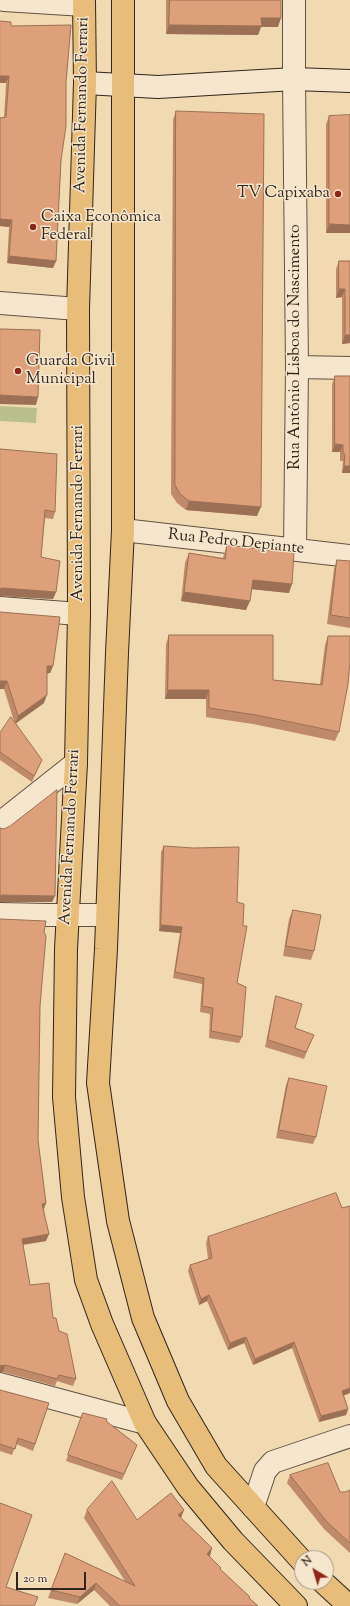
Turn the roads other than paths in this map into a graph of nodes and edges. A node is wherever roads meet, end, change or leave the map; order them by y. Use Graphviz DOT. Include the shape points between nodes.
graph roads {
  1 [pos="4,0"];
  2 [pos="123,0"];
  3 [pos="294,0"];
  4 [pos="84,2"];
  5 [pos="294,79"];
  6 [pos="350,81"];
  7 [pos="85,83"];
  8 [pos="122,84"];
  9 [pos="0,303"];
  10 [pos="78,309"];
  11 [pos="298,367"];
  12 [pos="350,368"];
  13 [pos="123,530"];
  14 [pos="295,549"];
  15 [pos="350,556"];
  16 [pos="0,608"];
  17 [pos="79,614"];
  18 [pos="76,763"];
  19 [pos="0,823"];
  20 [pos="0,914"];
  21 [pos="68,914"];
  22 [pos="107,915"];
  23 [pos="0,1384"];
  24 [pos="145,1423"];
  25 [pos="350,1436"];
  26 [pos="253,1507"];
  27 [pos="294,1552"];
  28 [pos="332,1590"];
  29 [pos="296,1606"];
  30 [pos="349,1606"];
  1 -- 4 [label="street"];
  2 -- 8 [label="main road"];
  3 -- 5 [label="street, Rua Antônio Lisboa do Nascimento"];
  4 -- 7 [label="main road, Avenida Fernando Ferrari"];
  5 -- 6 [label="street"];
  5 -- 8 [label="street" via="158,87"];
  5 -- 11 [label="street, Rua Antônio Lisboa do Nascimento"];
  7 -- 8 [label="street"];
  7 -- 10 [label="main road, Avenida Fernando Ferrari"];
  8 -- 13 [label="main road"];
  9 -- 10 [label="street"];
  10 -- 17 [label="main road, Avenida Fernando Ferrari"];
  11 -- 12 [label="street"];
  11 -- 14 [label="street, Rua Antônio Lisboa do Nascimento"];
  13 -- 14 [label="street, Rua Pedro Depiante"];
  13 -- 22 [label="main road"];
  14 -- 15 [label="street, Rua Pedro Depiante"];
  16 -- 17 [label="street"];
  17 -- 18 [label="main road, Avenida Fernando Ferrari"];
  18 -- 19 [label="street"];
  18 -- 21 [label="main road, Avenida Fernando Ferrari"];
  20 -- 21 [label="street"];
  21 -- 22 [label="street"];
  21 -- 24 [label="main road, Avenida Fernando Ferrari" via="64,1097 73,1197 86,1280"];
  22 -- 26 [label="main road" via="98,1083 118,1221 143,1318 178,1401 216,1466"];
  23 -- 24 [label="street"];
  24 -- 29 [label="main road, Avenida Fernando Ferrari" via="188,1487 233,1542"];
  25 -- 26 [label="street" via="273,1462 265,1471"];
  26 -- 27 [label="main road"];
  28 -- 30 [label="main road"];
}
